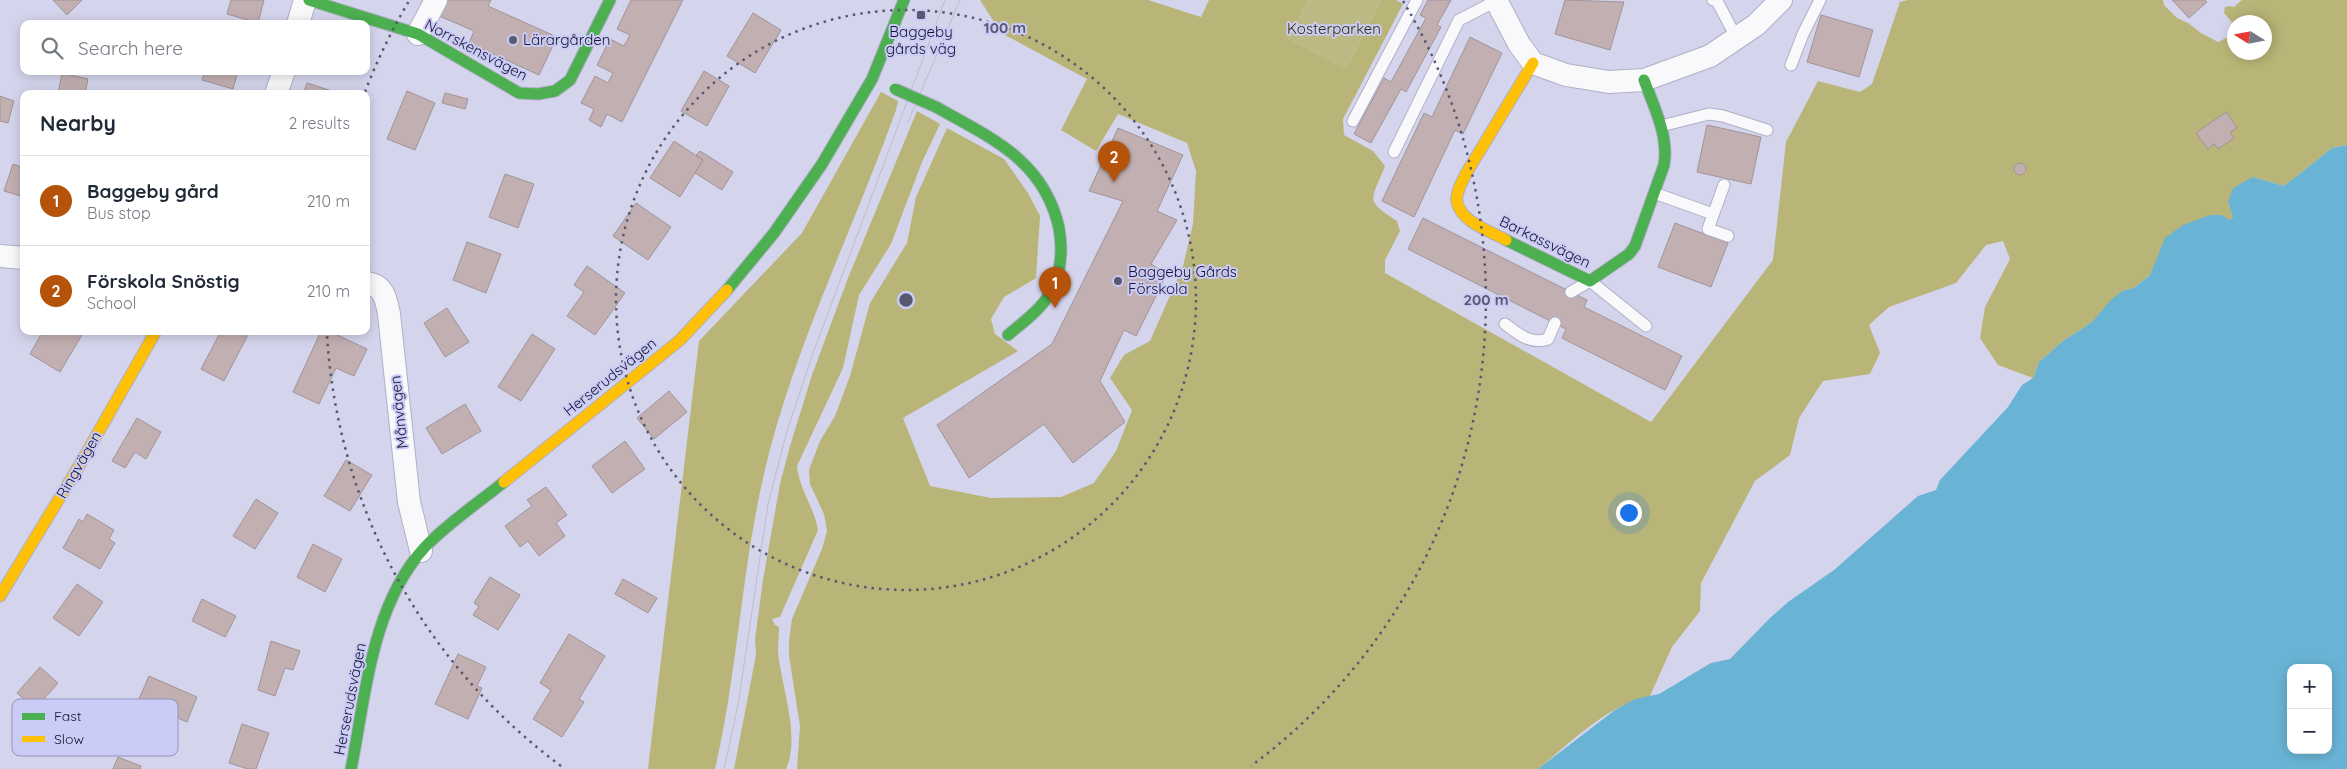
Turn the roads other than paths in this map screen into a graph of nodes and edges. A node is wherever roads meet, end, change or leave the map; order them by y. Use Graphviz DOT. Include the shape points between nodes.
graph roads {
  1 [pos="304,0"];
  2 [pos="309,0"];
  3 [pos="436,0"];
  4 [pos="610,0"];
  5 [pos="904,0"];
  6 [pos="1417,0"];
  7 [pos="1496,0"];
  8 [pos="1713,0"];
  9 [pos="1781,0"];
  10 [pos="1820,0"];
  11 [pos="299,20"];
  12 [pos="418,34"];
  13 [pos="1738,39"];
  14 [pos="1533,63"];
  15 [pos="1791,65"];
  16 [pos="283,75"];
  17 [pos="1644,80"];
  18 [pos="884,84"];
  19 [pos="277,90"];
  20 [pos="1354,121"];
  21 [pos="1661,126"];
  22 [pos="1767,130"];
  23 [pos="1394,152"];
  24 [pos="1724,185"];
  25 [pos="1654,193"];
  26 [pos="1713,214"];
  27 [pos="1728,236"];
  28 [pos="0,256"];
  29 [pos="20,258"];
  30 [pos="1590,281"];
  31 [pos="370,284"];
  32 [pos="1571,292"];
  33 [pos="1555,323"];
  34 [pos="1505,324"];
  35 [pos="1646,326"];
  36 [pos="154,335"];
  37 [pos="1008,335"];
  38 [pos="421,551"];
  39 [pos="0,596"];
  40 [pos="351,769"];
  1 -- 11 [label="street"];
  2 -- 12 [label="street, Norrskensvägen"];
  3 -- 12 [label="street"];
  4 -- 12 [label="street, Norrskensvägen" via="570,80 555,91 519,93"];
  5 -- 18 [label="street, Herserudsvägen"];
  6 -- 20 [label="lane"];
  7 -- 14 [label="street"];
  7 -- 23 [label="lane" via="1459,20"];
  8 -- 13 [label="lane" via="1717,1"];
  9 -- 13 [label="street"];
  10 -- 15 [label="lane"];
  13 -- 17 [label="street" via="1710,56"];
  14 -- 17 [label="street" via="1566,75 1609,82"];
  14 -- 30 [label="street, Barkassvägen" via="1467,172 1458,202 1466,218"];
  16 -- 19 [label="street"];
  17 -- 21 [label="street, Barkassvägen"];
  18 -- 37 [label="street, bridge" via="936,107 1001,146 1039,180 1055,211 1062,254 1058,275 1048,296"];
  18 -- 38 [label="street, Herserudsvägen" via="822,164 794,207 730,286 680,340"];
  21 -- 22 [label="lane" via="1709,114"];
  21 -- 25 [label="street, Barkassvägen" via="1666,152"];
  24 -- 26 [label="lane"];
  25 -- 26 [label="lane"];
  25 -- 30 [label="street, Barkassvägen" via="1635,246 1629,254"];
  26 -- 27 [label="lane" via="1708,228"];
  28 -- 29 [label="street"];
  30 -- 32 [label="lane"];
  30 -- 35 [label="lane"];
  31 -- 38 [label="street, Månvägen" via="384,293 389,314 409,502"];
  33 -- 34 [label="lane" via="1548,339 1539,342 1521,336"];
  36 -- 39 [label="street, Ringvägen"];
  38 -- 40 [label="street, Herserudsvägen" via="406,571 384,616"];
}
